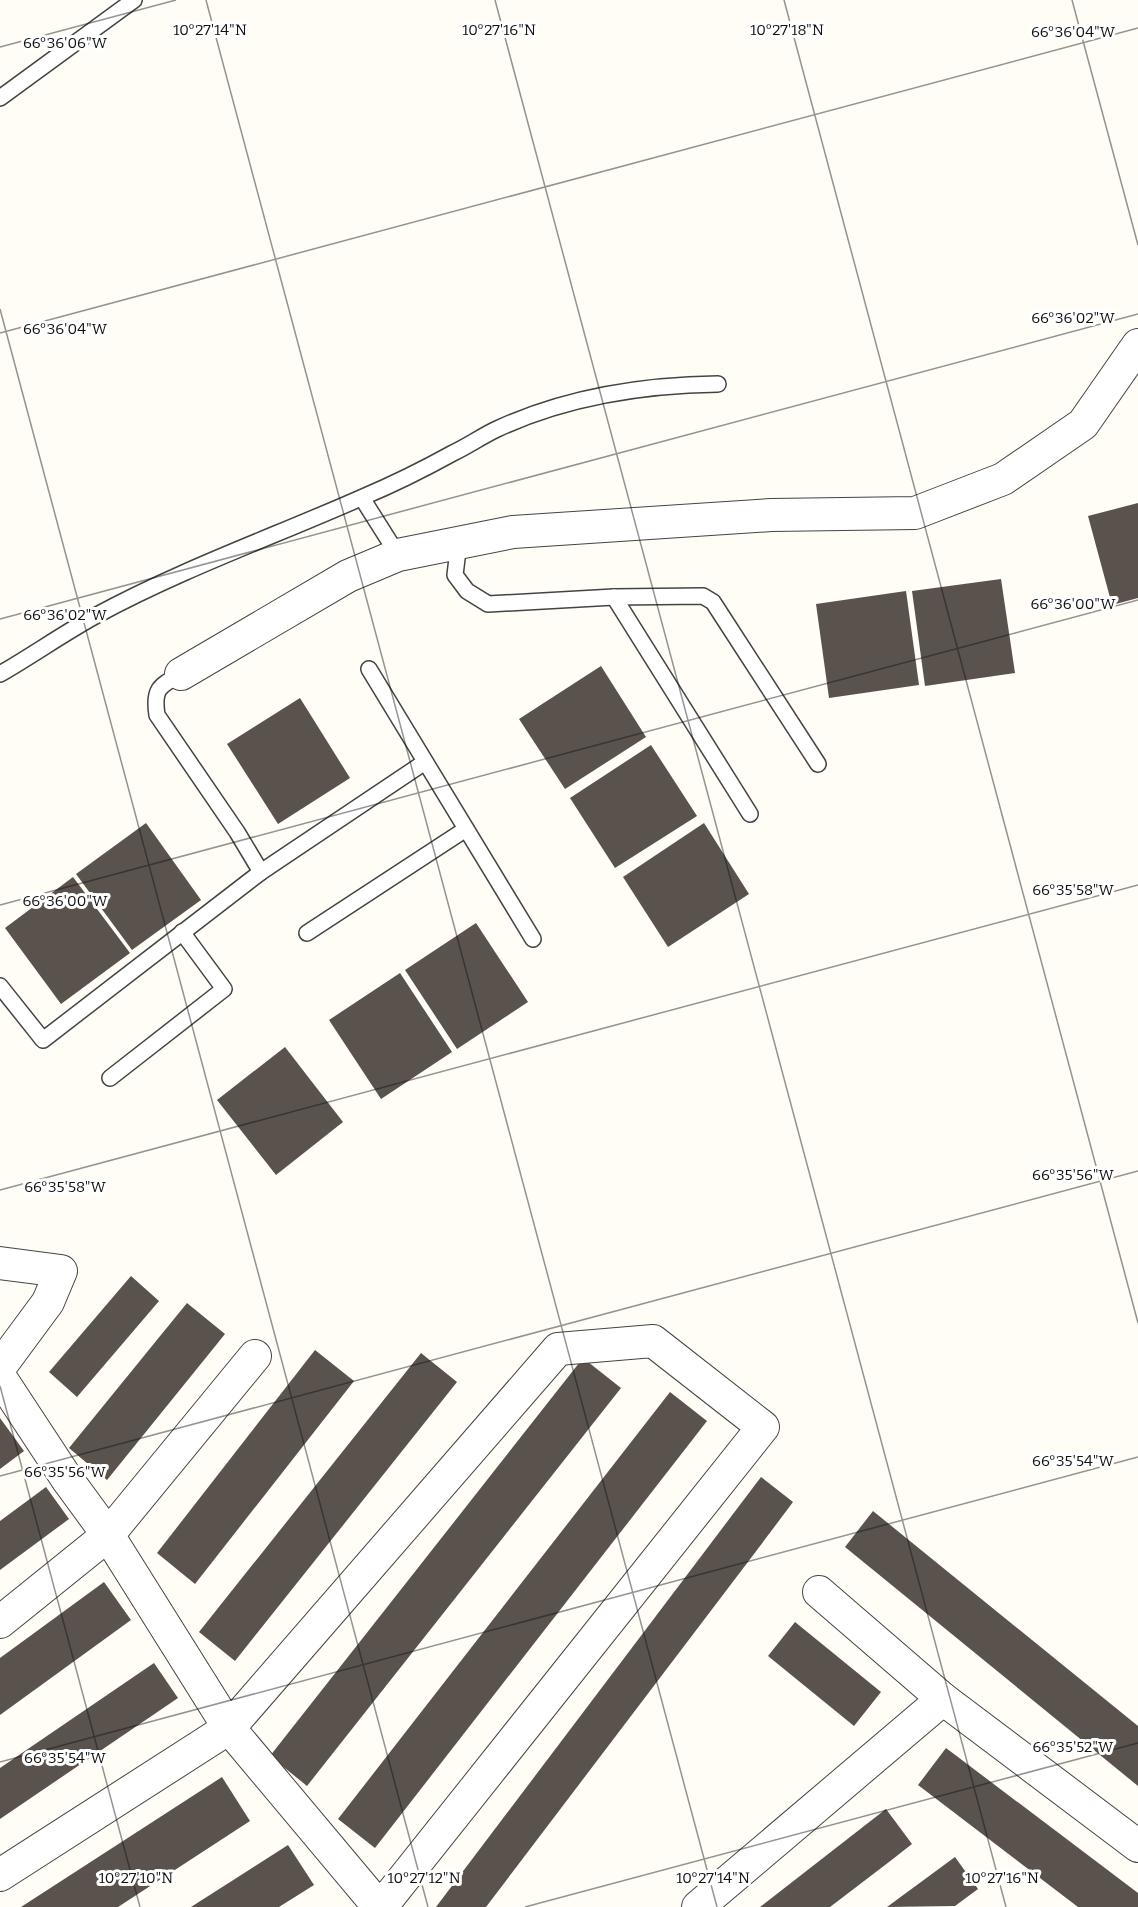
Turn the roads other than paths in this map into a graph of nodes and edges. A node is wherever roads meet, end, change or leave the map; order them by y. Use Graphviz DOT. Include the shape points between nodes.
graph roads {
  1 [pos="134,0"];
  2 [pos="0,98"];
  3 [pos="1138,345"];
  4 [pos="718,384"];
  5 [pos="362,498"];
  6 [pos="459,542"];
  7 [pos="399,555"];
  8 [pos="614,597"];
  9 [pos="369,669"];
  10 [pos="0,674"];
  11 [pos="181,674"];
  12 [pos="425,762"];
  13 [pos="818,764"];
  14 [pos="750,814"];
  15 [pos="466,830"];
  16 [pos="261,872"];
  17 [pos="182,932"];
  18 [pos="307,933"];
  19 [pos="533,939"];
  20 [pos="0,986"];
  21 [pos="110,1078"];
  22 [pos="0,1263"];
  23 [pos="255,1356"];
  24 [pos="0,1366"];
  25 [pos="0,1377"];
  26 [pos="108,1535"];
  27 [pos="819,1592"];
  28 [pos="0,1622"];
  29 [pos="944,1699"];
  30 [pos="229,1728"];
  31 [pos="1138,1846"];
  32 [pos="0,1875"];
  33 [pos="380,1907"];
  34 [pos="698,1907"];
  1 -- 2 [label="lane"];
  3 -- 6 [label="street" via="1083,424 1003,479 915,513 736,518 513,532"];
  4 -- 5 [label="lane" via="637,389 558,406 495,430"];
  5 -- 7 [label="lane"];
  5 -- 10 [label="lane" via="153,587"];
  6 -- 7 [label="street"];
  6 -- 8 [label="lane" via="455,575 467,591 488,604"];
  7 -- 11 [label="street" via="348,576"];
  8 -- 13 [label="lane" via="703,596 714,602"];
  8 -- 14 [label="lane"];
  9 -- 12 [label="lane"];
  11 -- 16 [label="lane" via="161,684 155,698 157,715"];
  12 -- 15 [label="lane"];
  12 -- 16 [label="lane"];
  15 -- 18 [label="lane"];
  15 -- 19 [label="lane"];
  16 -- 17 [label="lane"];
  17 -- 20 [label="lane" via="43,1040"];
  17 -- 21 [label="lane" via="224,989"];
  22 -- 24 [label="street" via="61,1272 48,1302"];
  23 -- 26 [label="street"];
  25 -- 26 [label="street" via="66,1479"];
  26 -- 28 [label="street"];
  26 -- 30 [label="street"];
  27 -- 29 [label="street"];
  29 -- 31 [label="street"];
  29 -- 34 [label="street"];
  30 -- 32 [label="street"];
  30 -- 33 [label="street"];
  30 -- 33 [label="street" via="558,1349 653,1341 763,1427"];
}
